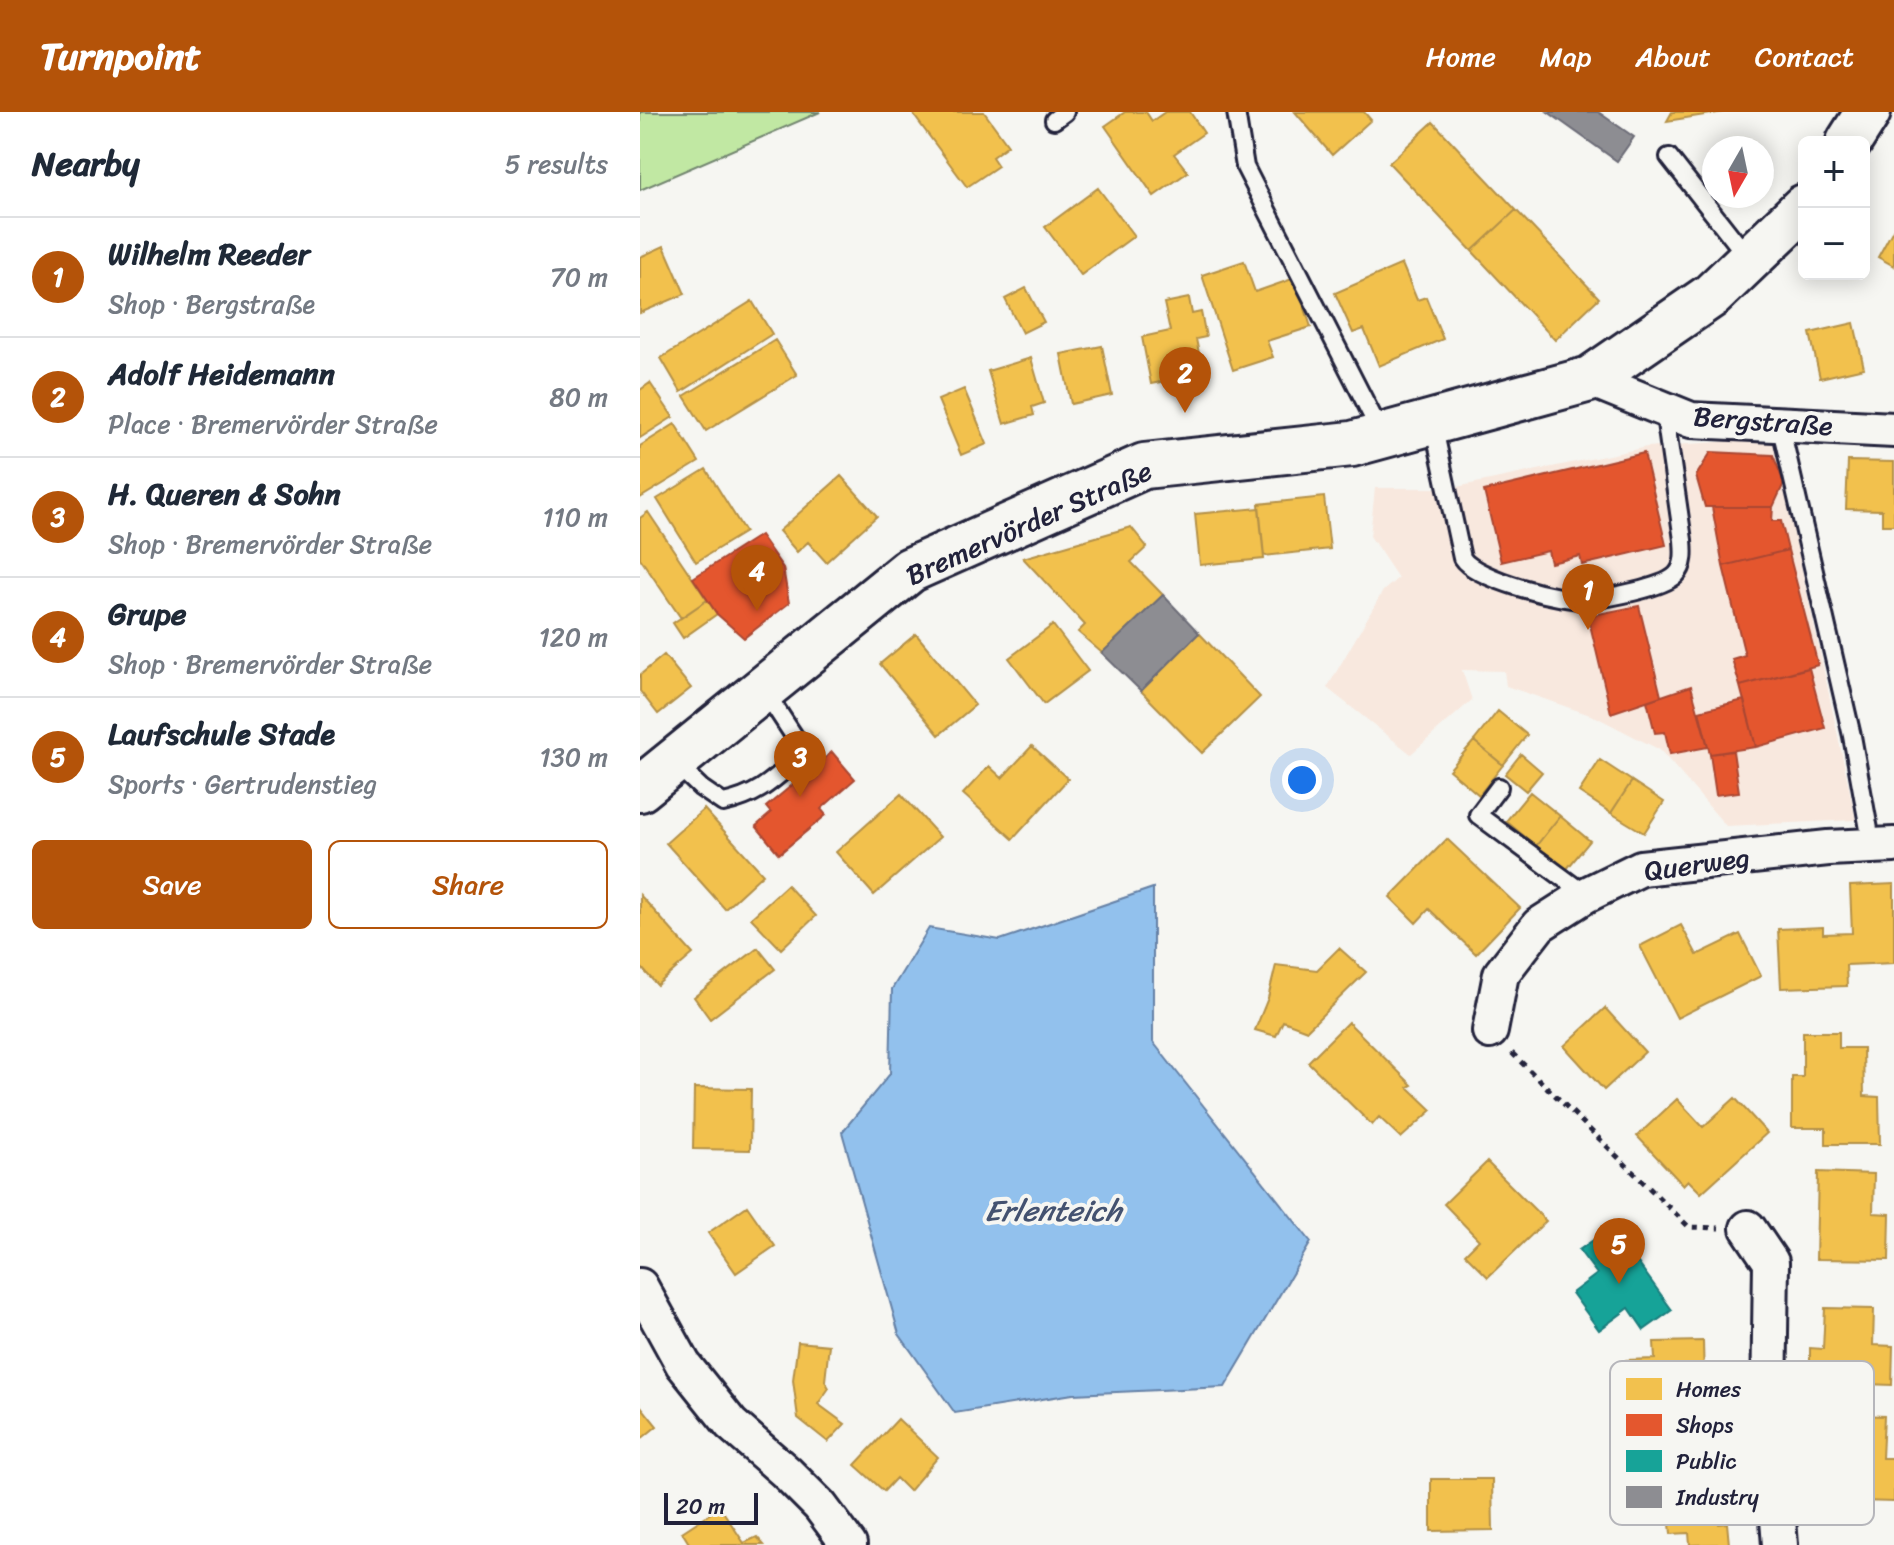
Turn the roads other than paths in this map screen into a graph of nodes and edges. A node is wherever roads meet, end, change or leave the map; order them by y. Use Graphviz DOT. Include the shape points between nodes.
graph roads {
  1 [pos="1236,112"];
  2 [pos="1868,112"];
  3 [pos="1853,136"];
  4 [pos="1669,157"];
  5 [pos="1803,208"];
  6 [pos="1750,260"];
  7 [pos="1590,379"];
  8 [pos="1664,409"];
  9 [pos="1432,423"];
  10 [pos="1780,424"];
  11 [pos="1894,430"];
  12 [pos="1383,436"];
  13 [pos="763,689"];
  14 [pos="673,762"];
  15 [pos="1499,787"];
  16 [pos="640,789"];
  17 [pos="1883,846"];
  18 [pos="1586,895"];
  19 [pos="1490,1031"];
  20 [pos="1748,1228"];
  21 [pos="640,1286"];
  22 [pos="1770,1361"];
  23 [pos="1778,1525"];
  24 [pos="849,1545"];
  25 [pos="1780,1545"];
  1 -- 12 [label="lane" via="1245,167"];
  2 -- 3 [label="main road"];
  4 -- 6 [label="lane"];
  5 -- 6 [label="main road, Bremervörder Straße"];
  6 -- 7 [label="main road, Bremervörder Straße" via="1712,295"];
  7 -- 8 [label="street, Bergstraße"];
  7 -- 9 [label="main road, Bremervörder Straße"];
  8 -- 9 [label="lane" via="1684,557 1679,573 1666,583 1586,600 1506,584 1467,566"];
  8 -- 10 [label="street, Bergstraße" via="1691,420"];
  9 -- 12 [label="main road, Bremervörder Straße"];
  10 -- 11 [label="street, Bergstraße"];
  10 -- 17 [label="lane" via="1852,736"];
  12 -- 13 [label="main road, Bremervörder Straße" via="1352,444 1144,466 910,570"];
  13 -- 14 [label="main road, Bremervörder Straße"];
  13 -- 14 [label="lane" via="796,739 795,761 774,779 748,798 723,803"];
  14 -- 16 [label="main road, Bremervörder Straße"];
  15 -- 18 [label="lane" via="1478,815"];
  17 -- 18 [label="street, Querweg" via="1641,868"];
  18 -- 19 [label="street, Querweg" via="1539,925 1501,974"];
  20 -- 22 [label="street" via="1771,1262"];
  21 -- 24 [label="street" via="683,1364 731,1424 820,1506"];
  23 -- 25 [label="street"];
}
